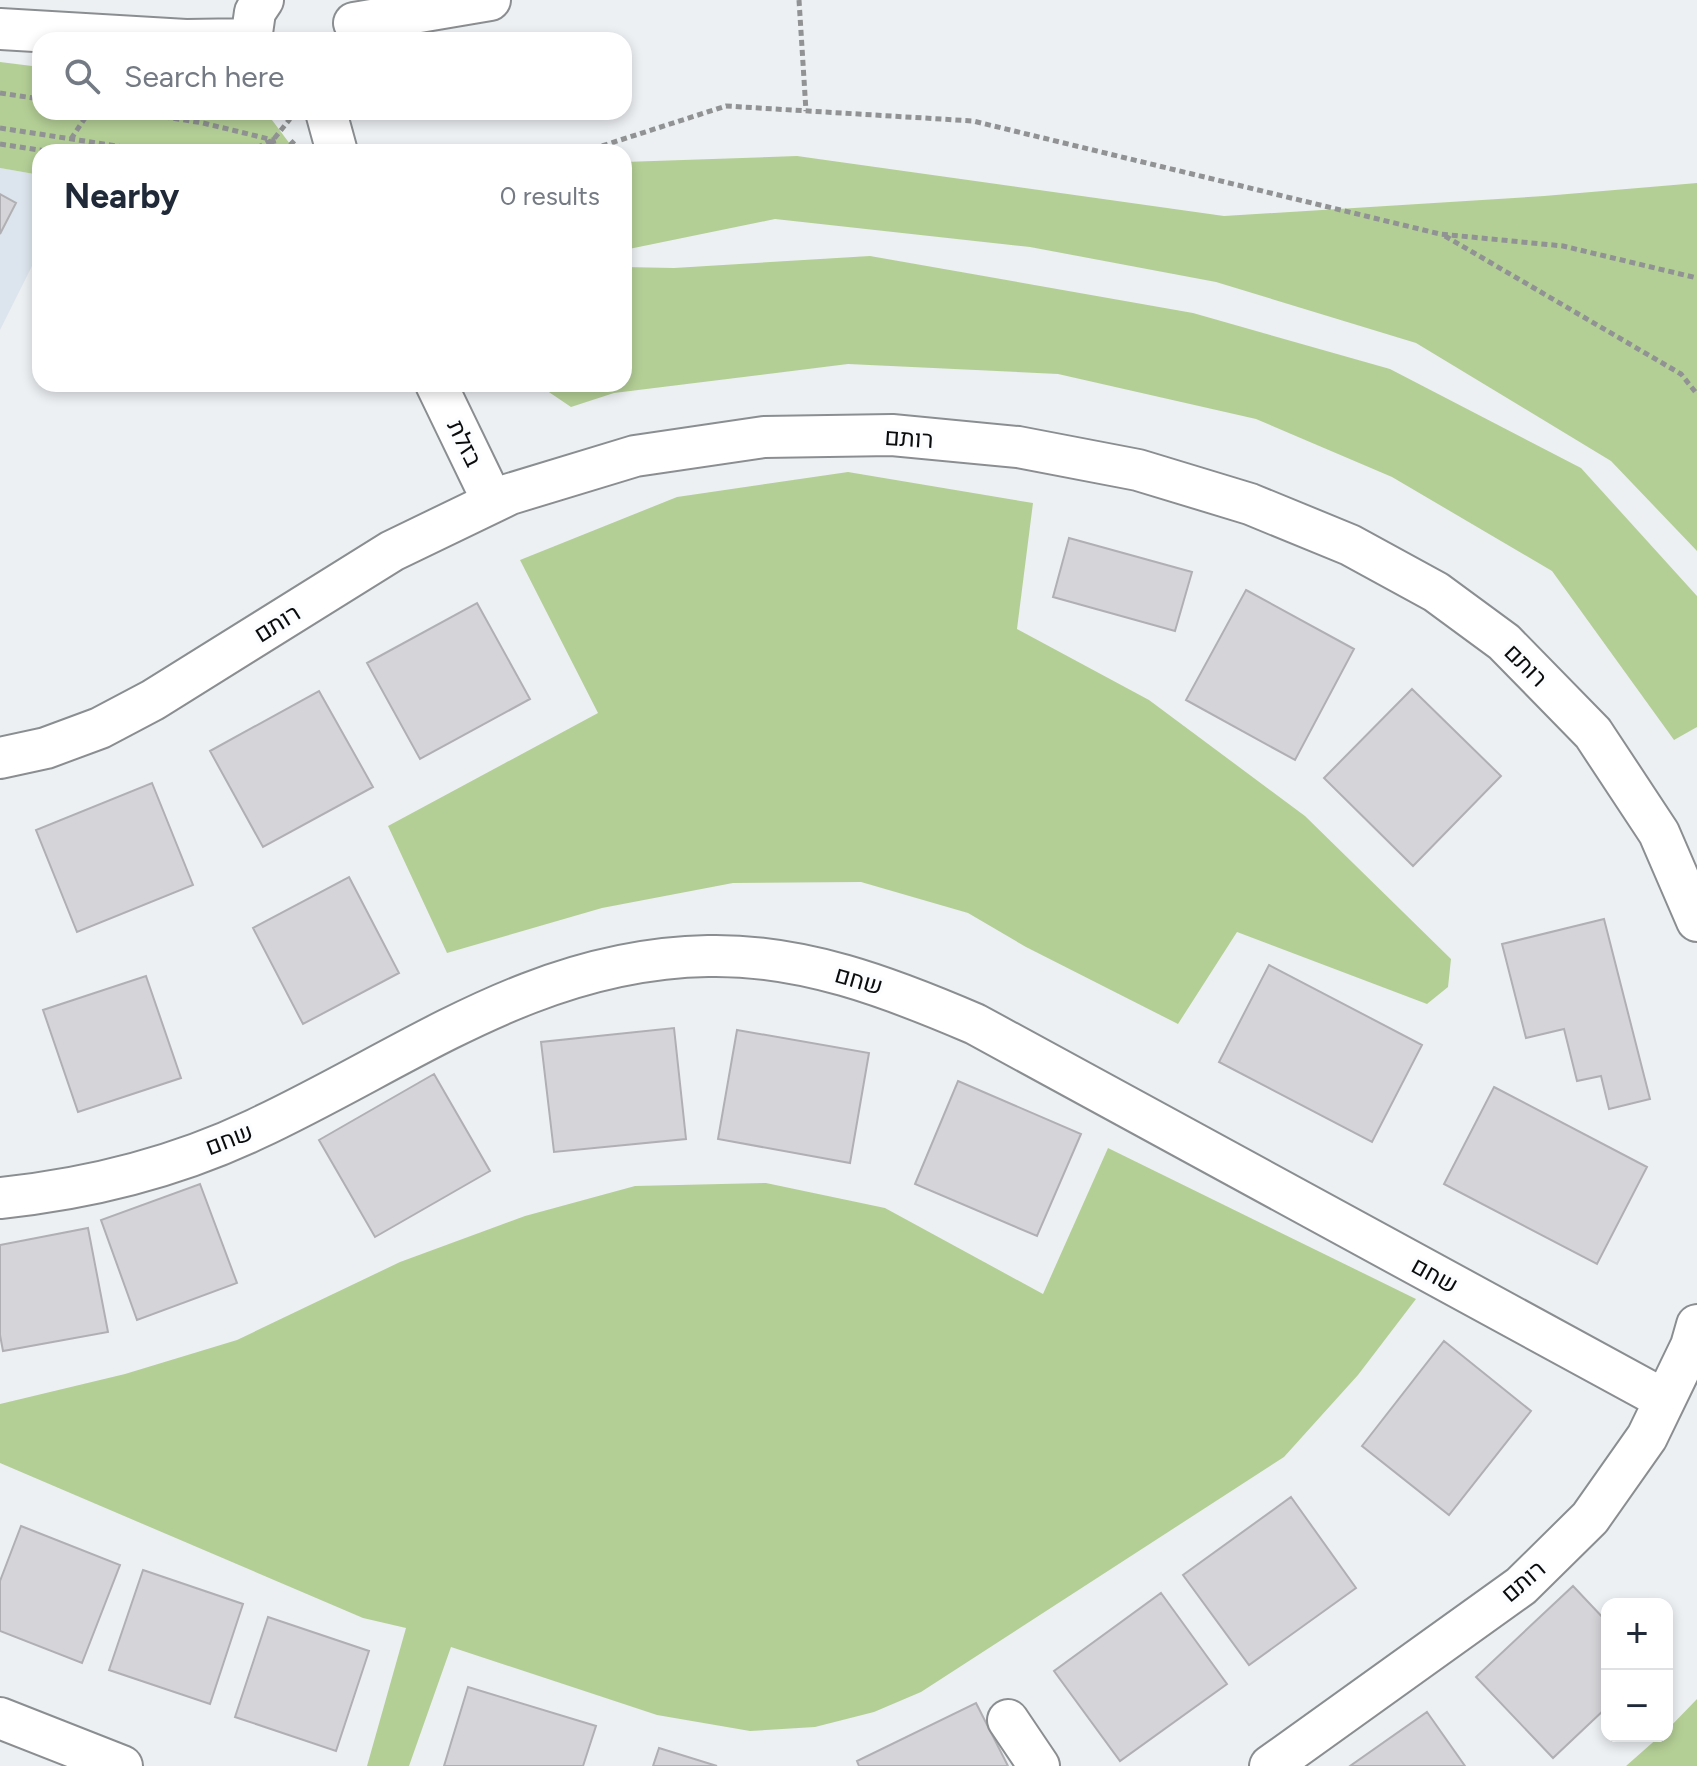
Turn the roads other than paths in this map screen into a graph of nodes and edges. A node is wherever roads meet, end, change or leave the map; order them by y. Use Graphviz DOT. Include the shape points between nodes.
graph roads {
  1 [pos="263,0"];
  2 [pos="490,0"];
  3 [pos="350,21"];
  4 [pos="0,29"];
  5 [pos="51,32"];
  6 [pos="251,32"];
  7 [pos="328,120"];
  8 [pos="335,144"];
  9 [pos="440,392"];
  10 [pos="493,502"];
  11 [pos="0,758"];
  12 [pos="1697,921"];
  13 [pos="0,1198"];
  14 [pos="1697,1325"];
  15 [pos="1665,1400"];
  16 [pos="0,1718"];
  17 [pos="1008,1720"];
  18 [pos="122,1766"];
  19 [pos="1039,1766"];
  20 [pos="1270,1766"];
  1 -- 6 [label="street"];
  2 -- 3 [label="street"];
  4 -- 5 [label="street"];
  7 -- 8 [label="street"];
  9 -- 10 [label="street, בזלת"];
  10 -- 11 [label="street, רותם" via="392,551 100,728"];
  10 -- 12 [label="street, רותם" via="635,456 764,437 892,435 1018,447 1138,470 1250,504 1350,545 1436,592 1504,642 1593,733 1659,833"];
  13 -- 15 [label="street, שחם" via="54,1192 154,1168 239,1136 470,1016 529,991 648,960 771,959 835,971 975,1024"];
  14 -- 15 [label="street, רותם"];
  15 -- 20 [label="street, רותם" via="1647,1437 1590,1518 1521,1586"];
  16 -- 18 [label="street"];
  17 -- 19 [label="street"];
}
